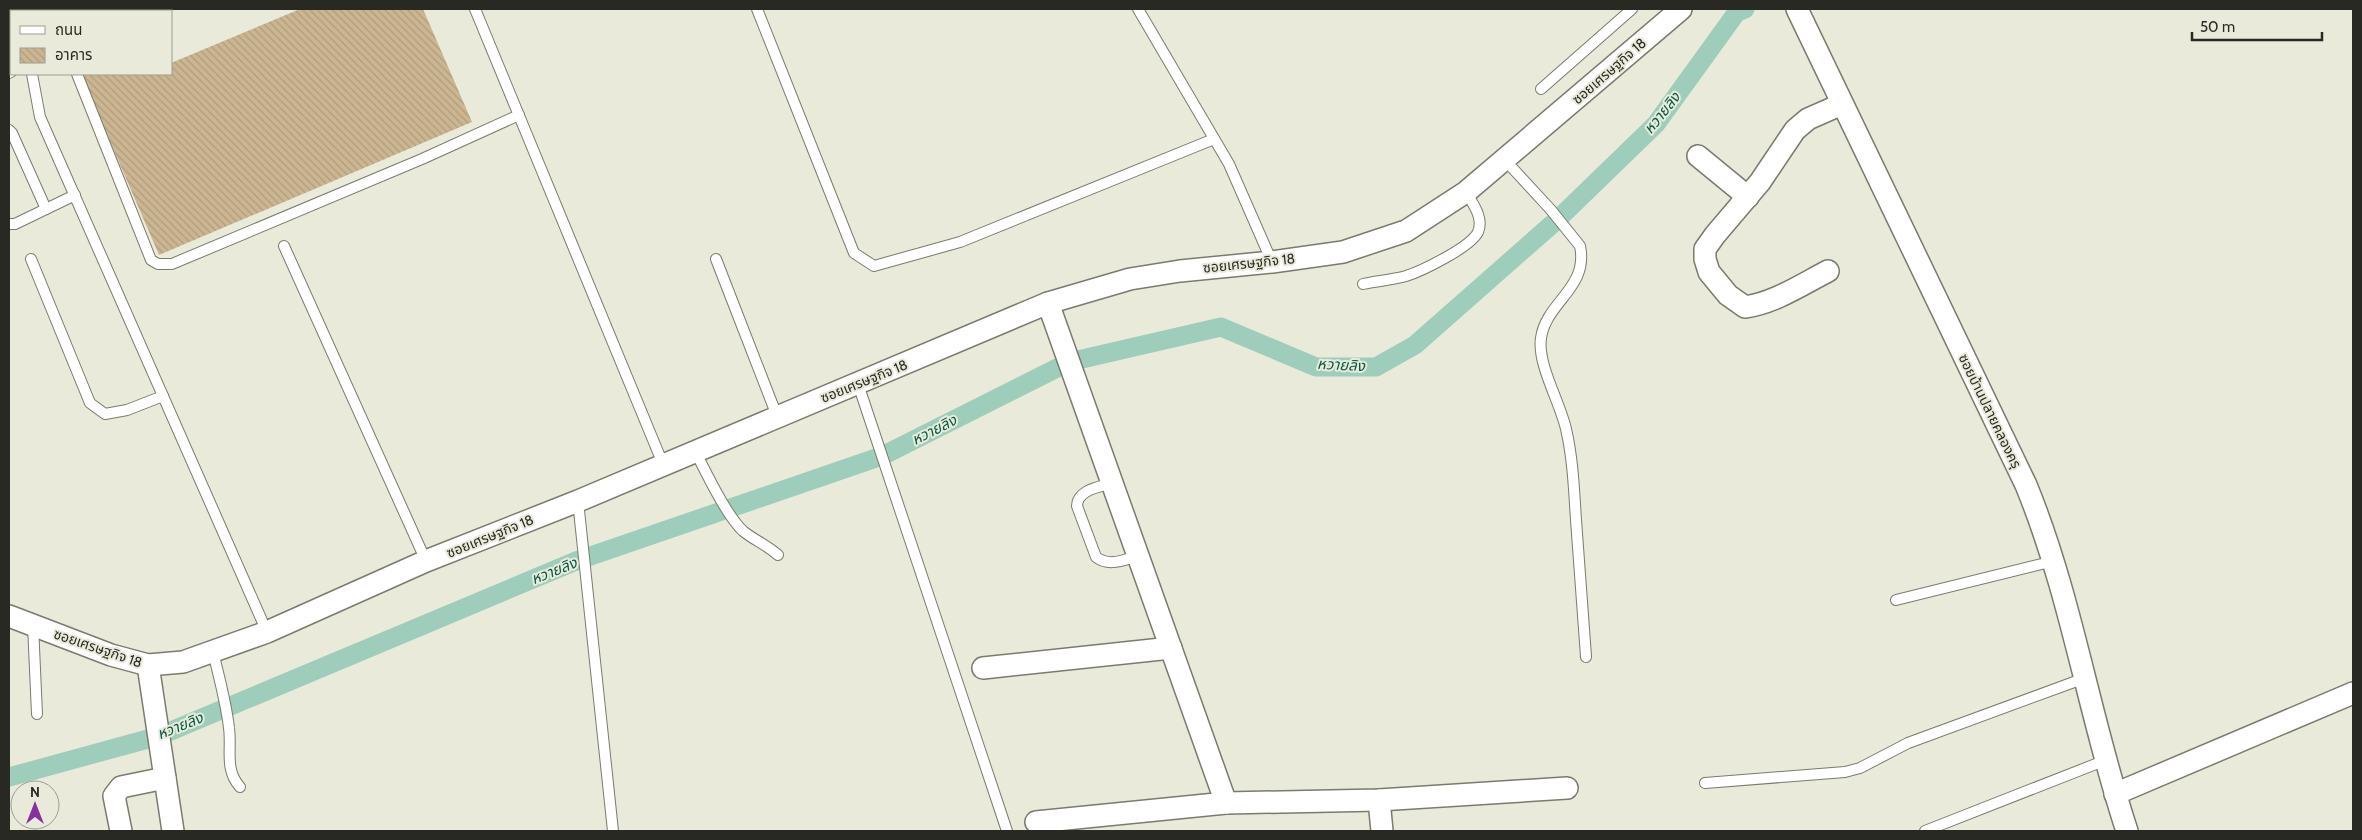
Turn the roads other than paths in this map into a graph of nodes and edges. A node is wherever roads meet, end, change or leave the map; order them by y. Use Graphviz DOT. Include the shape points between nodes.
graph roads {
  1 [pos="476,9"];
  2 [pos="757,9"];
  3 [pos="1138,9"];
  4 [pos="1632,9"];
  5 [pos="1681,9"];
  6 [pos="1798,10"];
  7 [pos="32,75"];
  8 [pos="77,75"];
  9 [pos="1541,89"];
  10 [pos="1842,104"];
  11 [pos="519,116"];
  12 [pos="9,130"];
  13 [pos="1214,139"];
  14 [pos="1698,156"];
  15 [pos="1505,160"];
  16 [pos="1466,192"];
  17 [pos="75,195"];
  18 [pos="1748,197"];
  19 [pos="46,209"];
  20 [pos="9,224"];
  21 [pos="284,246"];
  22 [pos="31,259"];
  23 [pos="716,259"];
  24 [pos="1272,262"];
  25 [pos="1828,271"];
  26 [pos="1363,284"];
  27 [pos="1048,303"];
  28 [pos="858,384"];
  29 [pos="163,396"];
  30 [pos="777,416"];
  31 [pos="695,451"];
  32 [pos="663,464"];
  33 [pos="1112,483"];
  34 [pos="578,501"];
  35 [pos="778,555"];
  36 [pos="1138,556"];
  37 [pos="426,561"];
  38 [pos="2054,561"];
  39 [pos="1896,600"];
  40 [pos="9,616"];
  41 [pos="33,625"];
  42 [pos="266,632"];
  43 [pos="1171,648"];
  44 [pos="213,652"];
  45 [pos="1586,657"];
  46 [pos="148,665"];
  47 [pos="983,668"];
  48 [pos="2085,678"];
  49 [pos="2353,693"];
  50 [pos="37,714"];
  51 [pos="2106,760"];
  52 [pos="163,770"];
  53 [pos="1705,783"];
  54 [pos="240,787"];
  55 [pos="1566,788"];
  56 [pos="2115,794"];
  57 [pos="1379,800"];
  58 [pos="1226,802"];
  59 [pos="1036,822"];
  60 [pos="121,831"];
  61 [pos="173,831"];
  62 [pos="613,831"];
  63 [pos="1007,831"];
  64 [pos="1382,831"];
  65 [pos="1925,831"];
  66 [pos="2126,831"];
  1 -- 11 [label="lane"];
  2 -- 13 [label="lane" via="854,253 874,266 960,242"];
  3 -- 13 [label="lane"];
  4 -- 9 [label="lane"];
  5 -- 15 [label="street, ซอยเศรษฐกิจ 18"];
  6 -- 10 [label="street, ซอยบ้านปลายคลองครุ"];
  7 -- 17 [label="lane" via="40,117"];
  8 -- 11 [label="lane" via="151,260 158,264 172,264"];
  10 -- 18 [label="street" via="1808,119 1795,130"];
  10 -- 38 [label="street, ซอยบ้านปลายคลองครุ" via="2026,485"];
  11 -- 32 [label="lane"];
  12 -- 19 [label="lane"];
  13 -- 24 [label="lane" via="1229,164"];
  14 -- 18 [label="street"];
  15 -- 16 [label="street, ซอยเศรษฐกิจ 18"];
  15 -- 45 [label="lane" via="1580,246 1581,261 1573,286 1547,321 1541,337 1542,353 1566,429 1572,463"];
  16 -- 24 [label="street, ซอยเศรษฐกิจ 18" via="1406,231 1343,252"];
  16 -- 26 [label="lane" via="1479,216 1478,233 1460,249 1427,268 1405,277"];
  17 -- 19 [label="lane"];
  17 -- 29 [label="lane"];
  18 -- 25 [label="street" via="1705,250 1709,272 1728,295 1745,306 1758,305"];
  19 -- 20 [label="lane"];
  21 -- 37 [label="lane"];
  22 -- 29 [label="lane" via="90,403 105,414 127,410"];
  23 -- 30 [label="lane"];
  24 -- 27 [label="street, ซอยเศรษฐกิจ 18" via="1180,270"];
  27 -- 28 [label="street, ซอยเศรษฐกิจ 18"];
  27 -- 33 [label="street"];
  28 -- 30 [label="street, ซอยเศรษฐกิจ 18"];
  28 -- 63 [label="lane"];
  29 -- 42 [label="lane"];
  30 -- 31 [label="street, ซอยเศรษฐกิจ 18"];
  31 -- 32 [label="street, ซอยเศรษฐกิจ 18"];
  31 -- 35 [label="lane" via="742,530"];
  32 -- 34 [label="street, ซอยเศรษฐกิจ 18"];
  33 -- 36 [label="street"];
  33 -- 36 [label="lane" via="1081,494 1076,506 1096,557 1110,563"];
  34 -- 37 [label="street, ซอยเศรษฐกิจ 18"];
  34 -- 62 [label="lane"];
  36 -- 43 [label="street"];
  37 -- 42 [label="street, ซอยเศรษฐกิจ 18"];
  38 -- 39 [label="lane"];
  38 -- 48 [label="street, ซอยบ้านปลายคลองครุ"];
  40 -- 41 [label="street, ซอยเศรษฐกิจ 18"];
  41 -- 46 [label="street, ซอยเศรษฐกิจ 18" via="111,655"];
  41 -- 50 [label="lane"];
  42 -- 44 [label="street, ซอยเศรษฐกิจ 18"];
  43 -- 47 [label="street"];
  43 -- 58 [label="street"];
  44 -- 46 [label="street, ซอยเศรษฐกิจ 18" via="183,662"];
  44 -- 54 [label="lane" via="230,730 230,768"];
  46 -- 52 [label="street"];
  48 -- 51 [label="street, ซอยบ้านปลายคลองครุ"];
  48 -- 53 [label="lane" via="1908,743 1860,768 1845,772"];
  49 -- 56 [label="street"];
  51 -- 56 [label="street, ซอยบ้านปลายคลองครุ"];
  51 -- 65 [label="lane"];
  52 -- 60 [label="street" via="121,787 114,796"];
  52 -- 61 [label="street"];
  55 -- 57 [label="street"];
  56 -- 66 [label="street, ซอยบ้านปลายคลองครุ"];
  57 -- 58 [label="street"];
  57 -- 64 [label="street"];
  58 -- 59 [label="street"];
}
